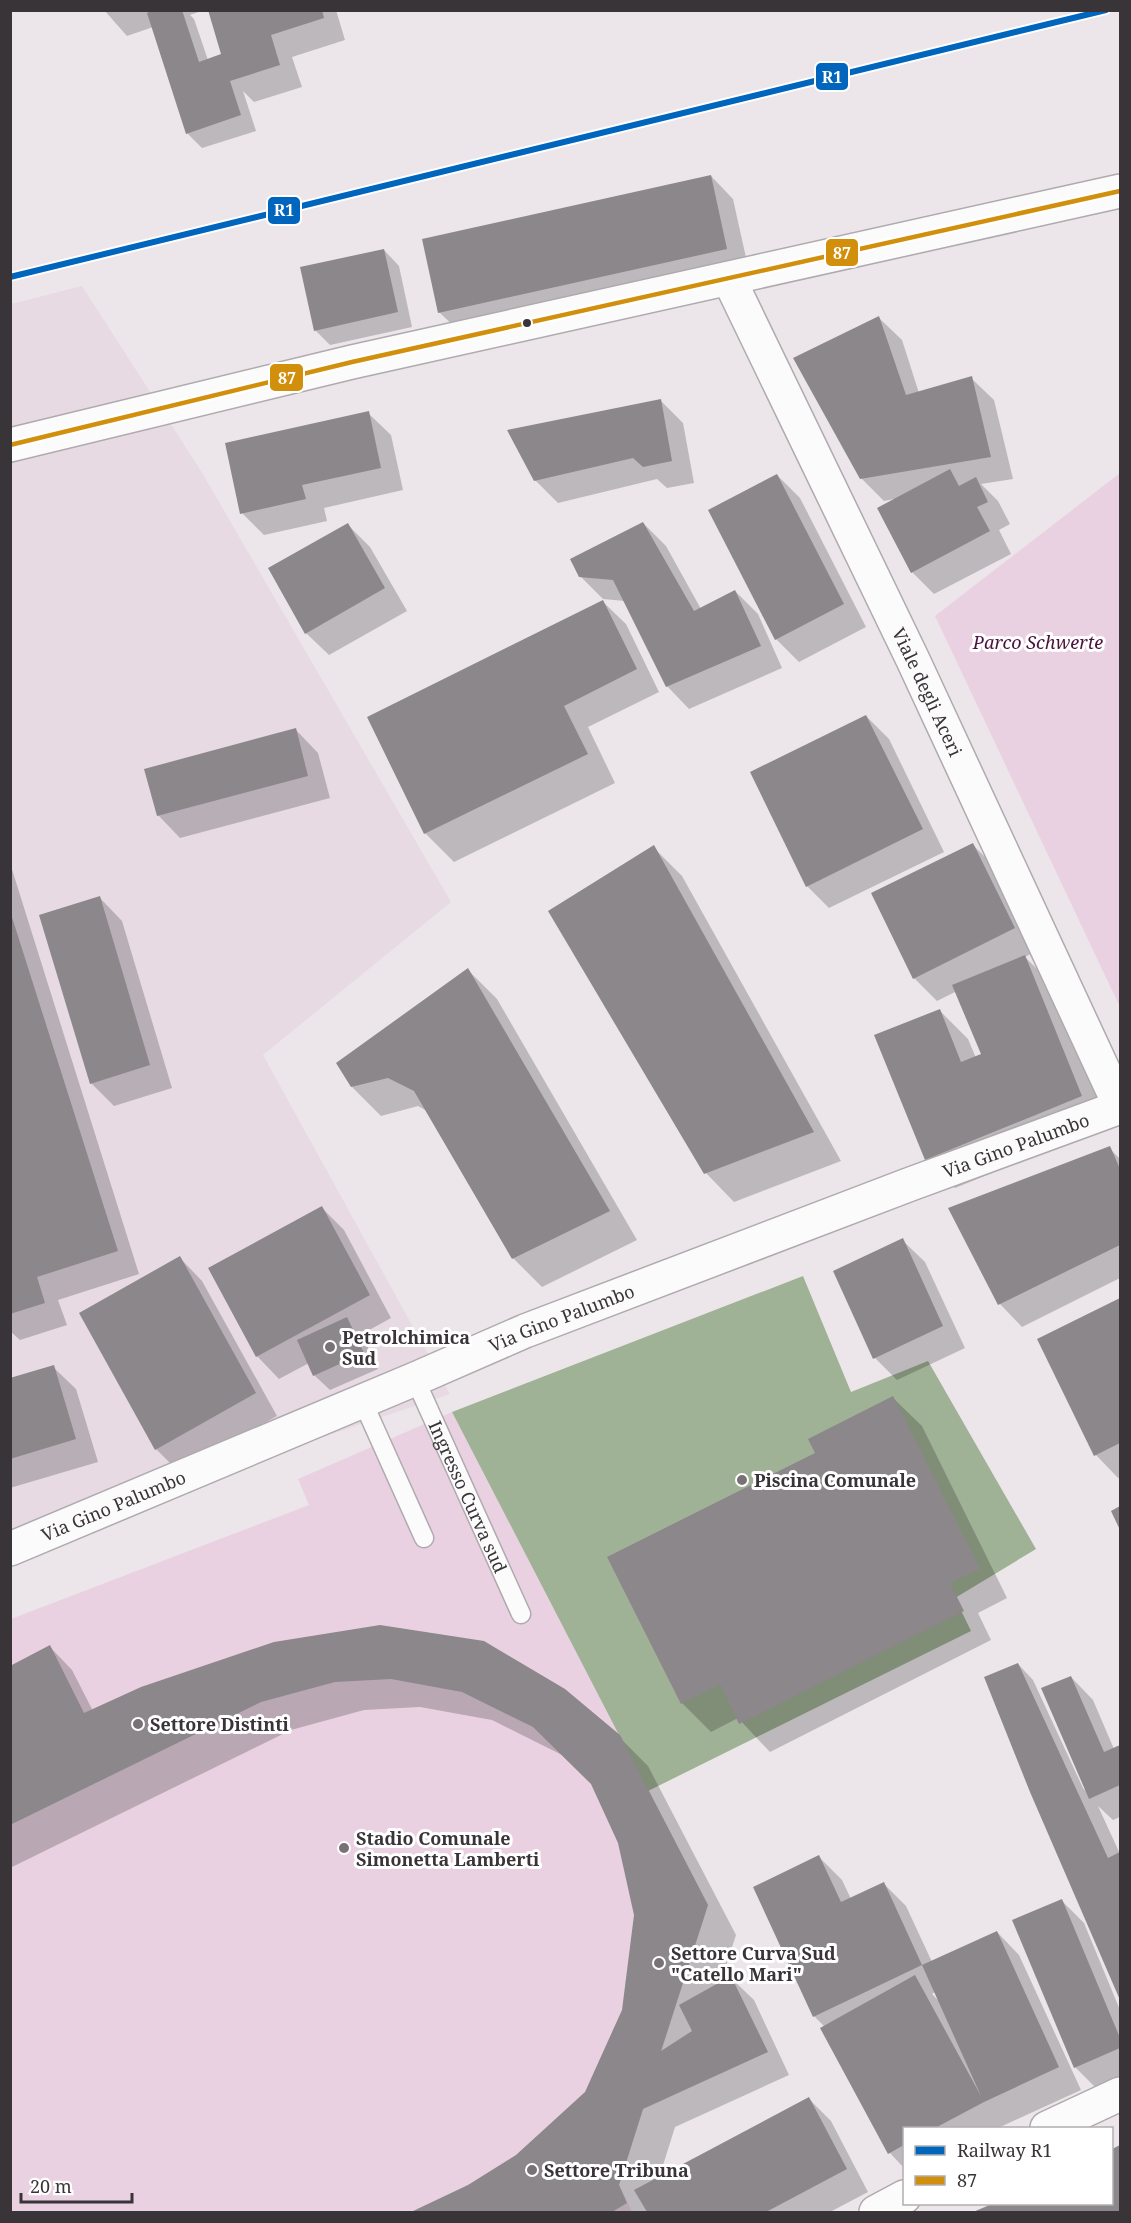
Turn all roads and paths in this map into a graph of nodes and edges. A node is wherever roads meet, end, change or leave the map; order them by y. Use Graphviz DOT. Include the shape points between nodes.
graph roads {
  1 [pos="1120,191"];
  2 [pos="729,279"];
  3 [pos="10,445"];
  4 [pos="1120,1107"];
  5 [pos="416,1379"];
  6 [pos="362,1400"];
  7 [pos="424,1538"];
  8 [pos="10,1548"];
  9 [pos="521,1614"];
  10 [pos="1120,2094"];
  11 [pos="1049,2127"];
  12 [pos="903,2198"];
  13 [pos="876,2212"];
  1 -- 2 [label="street"];
  2 -- 3 [label="street" via="352,362"];
  2 -- 4 [label="street, Viale degli Aceri" via="908,649"];
  4 -- 5 [label="street, Via Gino Palumbo" via="525,1331"];
  5 -- 6 [label="street, Via Gino Palumbo"];
  5 -- 9 [label="lane, Ingresso Curva sud"];
  6 -- 7 [label="lane"];
  6 -- 8 [label="street, Via Gino Palumbo"];
  10 -- 11 [label="street"];
  12 -- 13 [label="street"];
}
